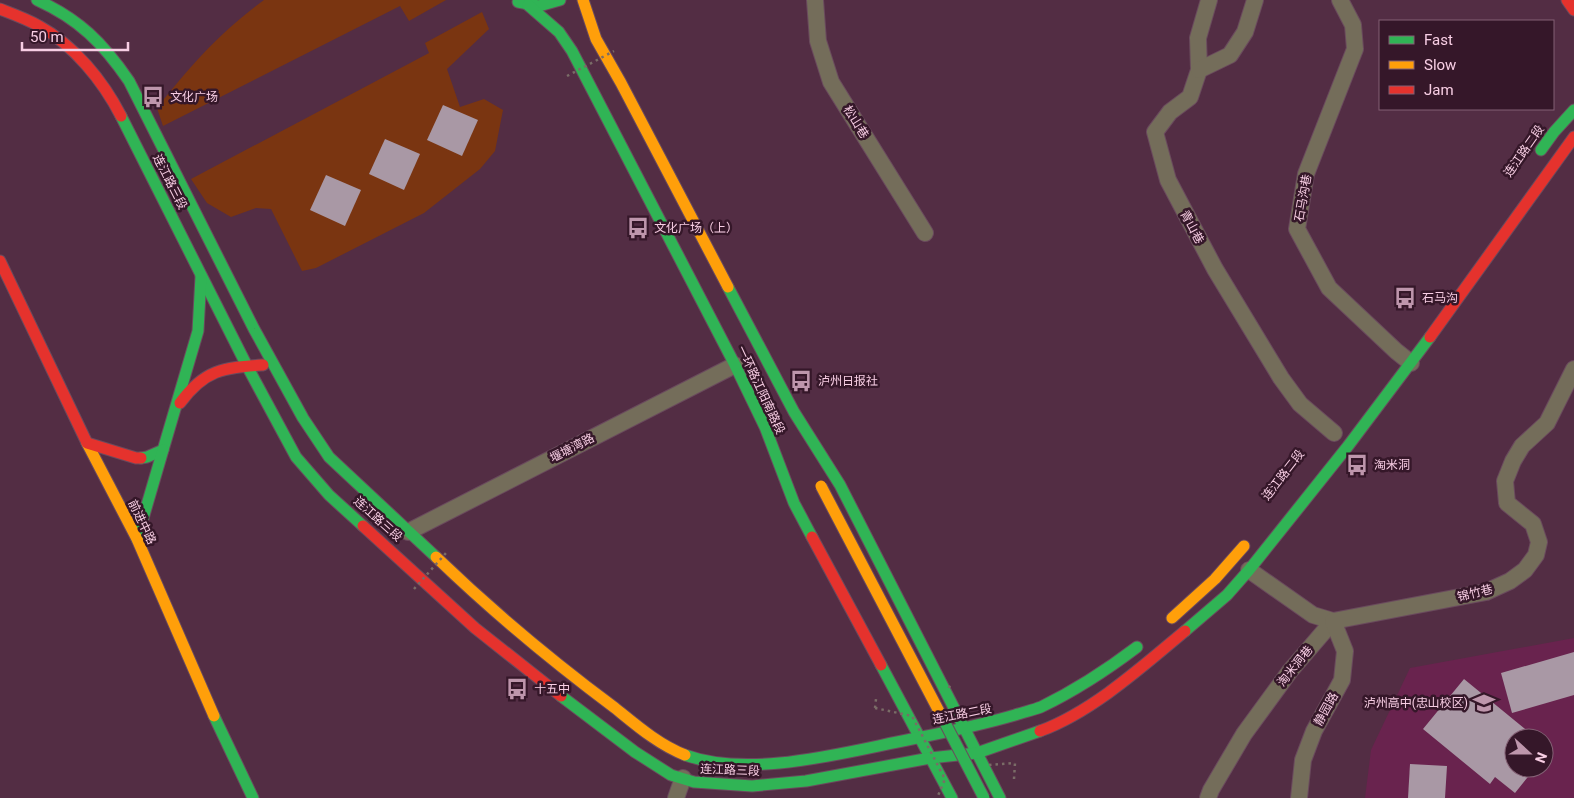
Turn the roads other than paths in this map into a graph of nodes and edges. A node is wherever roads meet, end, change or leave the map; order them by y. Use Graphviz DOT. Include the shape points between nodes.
graph roads {
  1 [pos="37,0"];
  2 [pos="516,0"];
  3 [pos="560,0"];
  4 [pos="583,0"];
  5 [pos="816,0"];
  6 [pos="1209,0"];
  7 [pos="1255,0"];
  8 [pos="1340,0"];
  9 [pos="1567,0"];
  10 [pos="528,5"];
  11 [pos="0,9"];
  12 [pos="1574,10"];
  13 [pos="1199,70"];
  14 [pos="1574,110"];
  15 [pos="1574,137"];
  16 [pos="1537,156"];
  17 [pos="925,233"];
  18 [pos="0,261"];
  19 [pos="202,274"];
  20 [pos="1411,363"];
  21 [pos="273,364"];
  22 [pos="734,364"];
  23 [pos="247,366"];
  24 [pos="1574,369"];
  25 [pos="176,408"];
  26 [pos="794,412"];
  27 [pos="765,427"];
  28 [pos="1334,433"];
  29 [pos="86,443"];
  30 [pos="163,450"];
  31 [pos="796,475"];
  32 [pos="408,532"];
  33 [pos="1254,535"];
  34 [pos="136,539"];
  35 [pos="1249,570"];
  36 [pos="1333,621"];
  37 [pos="1162,625"];
  38 [pos="1148,638"];
  39 [pos="932,665"];
  40 [pos="894,692"];
  41 [pos="931,728"];
  42 [pos="965,729"];
  43 [pos="918,736"];
  44 [pos="977,753"];
  45 [pos="930,758"];
  46 [pos="950,763"];
  47 [pos="682,778"];
  48 [pos="253,798"];
  49 [pos="676,798"];
  50 [pos="952,798"];
  51 [pos="984,798"];
  52 [pos="1000,798"];
  53 [pos="1208,798"];
  54 [pos="1299,798"];
  1 -- 21 [label="main road, 连江路三段" via="85,28 120,67"];
  2 -- 10 [label="main road"];
  3 -- 10 [label="main road" via="540,7"];
  4 -- 26 [label="main road, 一环路江阳南路段" via="596,39"];
  5 -- 17 [label="street, 松山巷" via="818,41 832,82"];
  6 -- 13 [label="street, 青山巷" via="1198,38"];
  7 -- 13 [label="street" via="1245,32 1230,55"];
  8 -- 20 [label="street, 石马沟巷" via="1353,25 1355,49 1306,174 1297,229 1329,288"];
  9 -- 12 [label="main road"];
  10 -- 22 [label="main road, 一环路江阳南路段" via="558,32 572,51"];
  11 -- 19 [label="main road, 连江路三段" via="43,28 84,61 117,108"];
  13 -- 28 [label="street, 青山巷" via="1190,97 1170,112 1155,132 1168,180 1215,269 1281,378 1300,404"];
  14 -- 16 [label="main road, 连江路二段"];
  15 -- 20 [label="main road"];
  18 -- 29 [label="main road, 前进中路"];
  19 -- 23 [label="main road, 连江路三段"];
  19 -- 25 [label="main road" via="198,331"];
  20 -- 35 [label="main road"];
  21 -- 23 [label="main road"];
  21 -- 32 [label="main road, 连江路三段" via="323,450"];
  22 -- 27 [label="main road, 一环路江阳南路段"];
  22 -- 32 [label="street, 堰塘湾路"];
  23 -- 25 [label="main road" via="217,370 207,375 186,393"];
  23 -- 47 [label="main road, 连江路三段" via="296,456 329,495 490,640 634,752"];
  24 -- 36 [label="street, 锦竹巷" via="1547,423 1522,446 1505,481 1507,502 1533,524 1539,542 1536,555 1525,570 1486,592"];
  25 -- 30 [label="main road"];
  26 -- 39 [label="main road, 一环路江阳南路段" via="840,485"];
  26 -- 51 [label="main road, bridge" via="818,476"];
  27 -- 31 [label="main road"];
  27 -- 40 [label="main road, 一环路江阳南路段" via="794,503"];
  29 -- 30 [label="main road" via="136,458"];
  29 -- 34 [label="main road, 前进中路"];
  30 -- 34 [label="main road"];
  32 -- 43 [label="main road, 连江路三段" via="500,616 590,689 678,752 702,761 777,763"];
  33 -- 37 [label="main road" via="1216,579"];
  34 -- 48 [label="main road, 前进中路"];
  35 -- 36 [label="street" via="1313,615"];
  35 -- 44 [label="main road" via="1227,595 1124,682 1051,727"];
  36 -- 53 [label="street, 淘米洞巷" via="1290,671 1244,734"];
  36 -- 54 [label="street, 静园路" via="1345,652 1342,680 1314,731 1303,760"];
  38 -- 42 [label="main road, 连江路二段" via="1110,668 1040,707"];
  39 -- 40 [label="main road" via="928,684 915,694 903,696"];
  39 -- 42 [label="main road, 一环路江阳南路段"];
  40 -- 43 [label="main road, 一环路江阳南路段"];
  41 -- 46 [label="main road"];
  42 -- 43 [label="main road, 连江路二段"];
  42 -- 44 [label="main road, 一环路江阳南路段"];
  43 -- 45 [label="main road, 一环路江阳南路段"];
  44 -- 45 [label="main road"];
  44 -- 52 [label="main road, 一环路江阳南路段"];
  45 -- 47 [label="main road, 连江路三段" via="778,784 718,785"];
  45 -- 50 [label="main road, 一环路江阳南路段"];
  47 -- 49 [label="street"];
}
